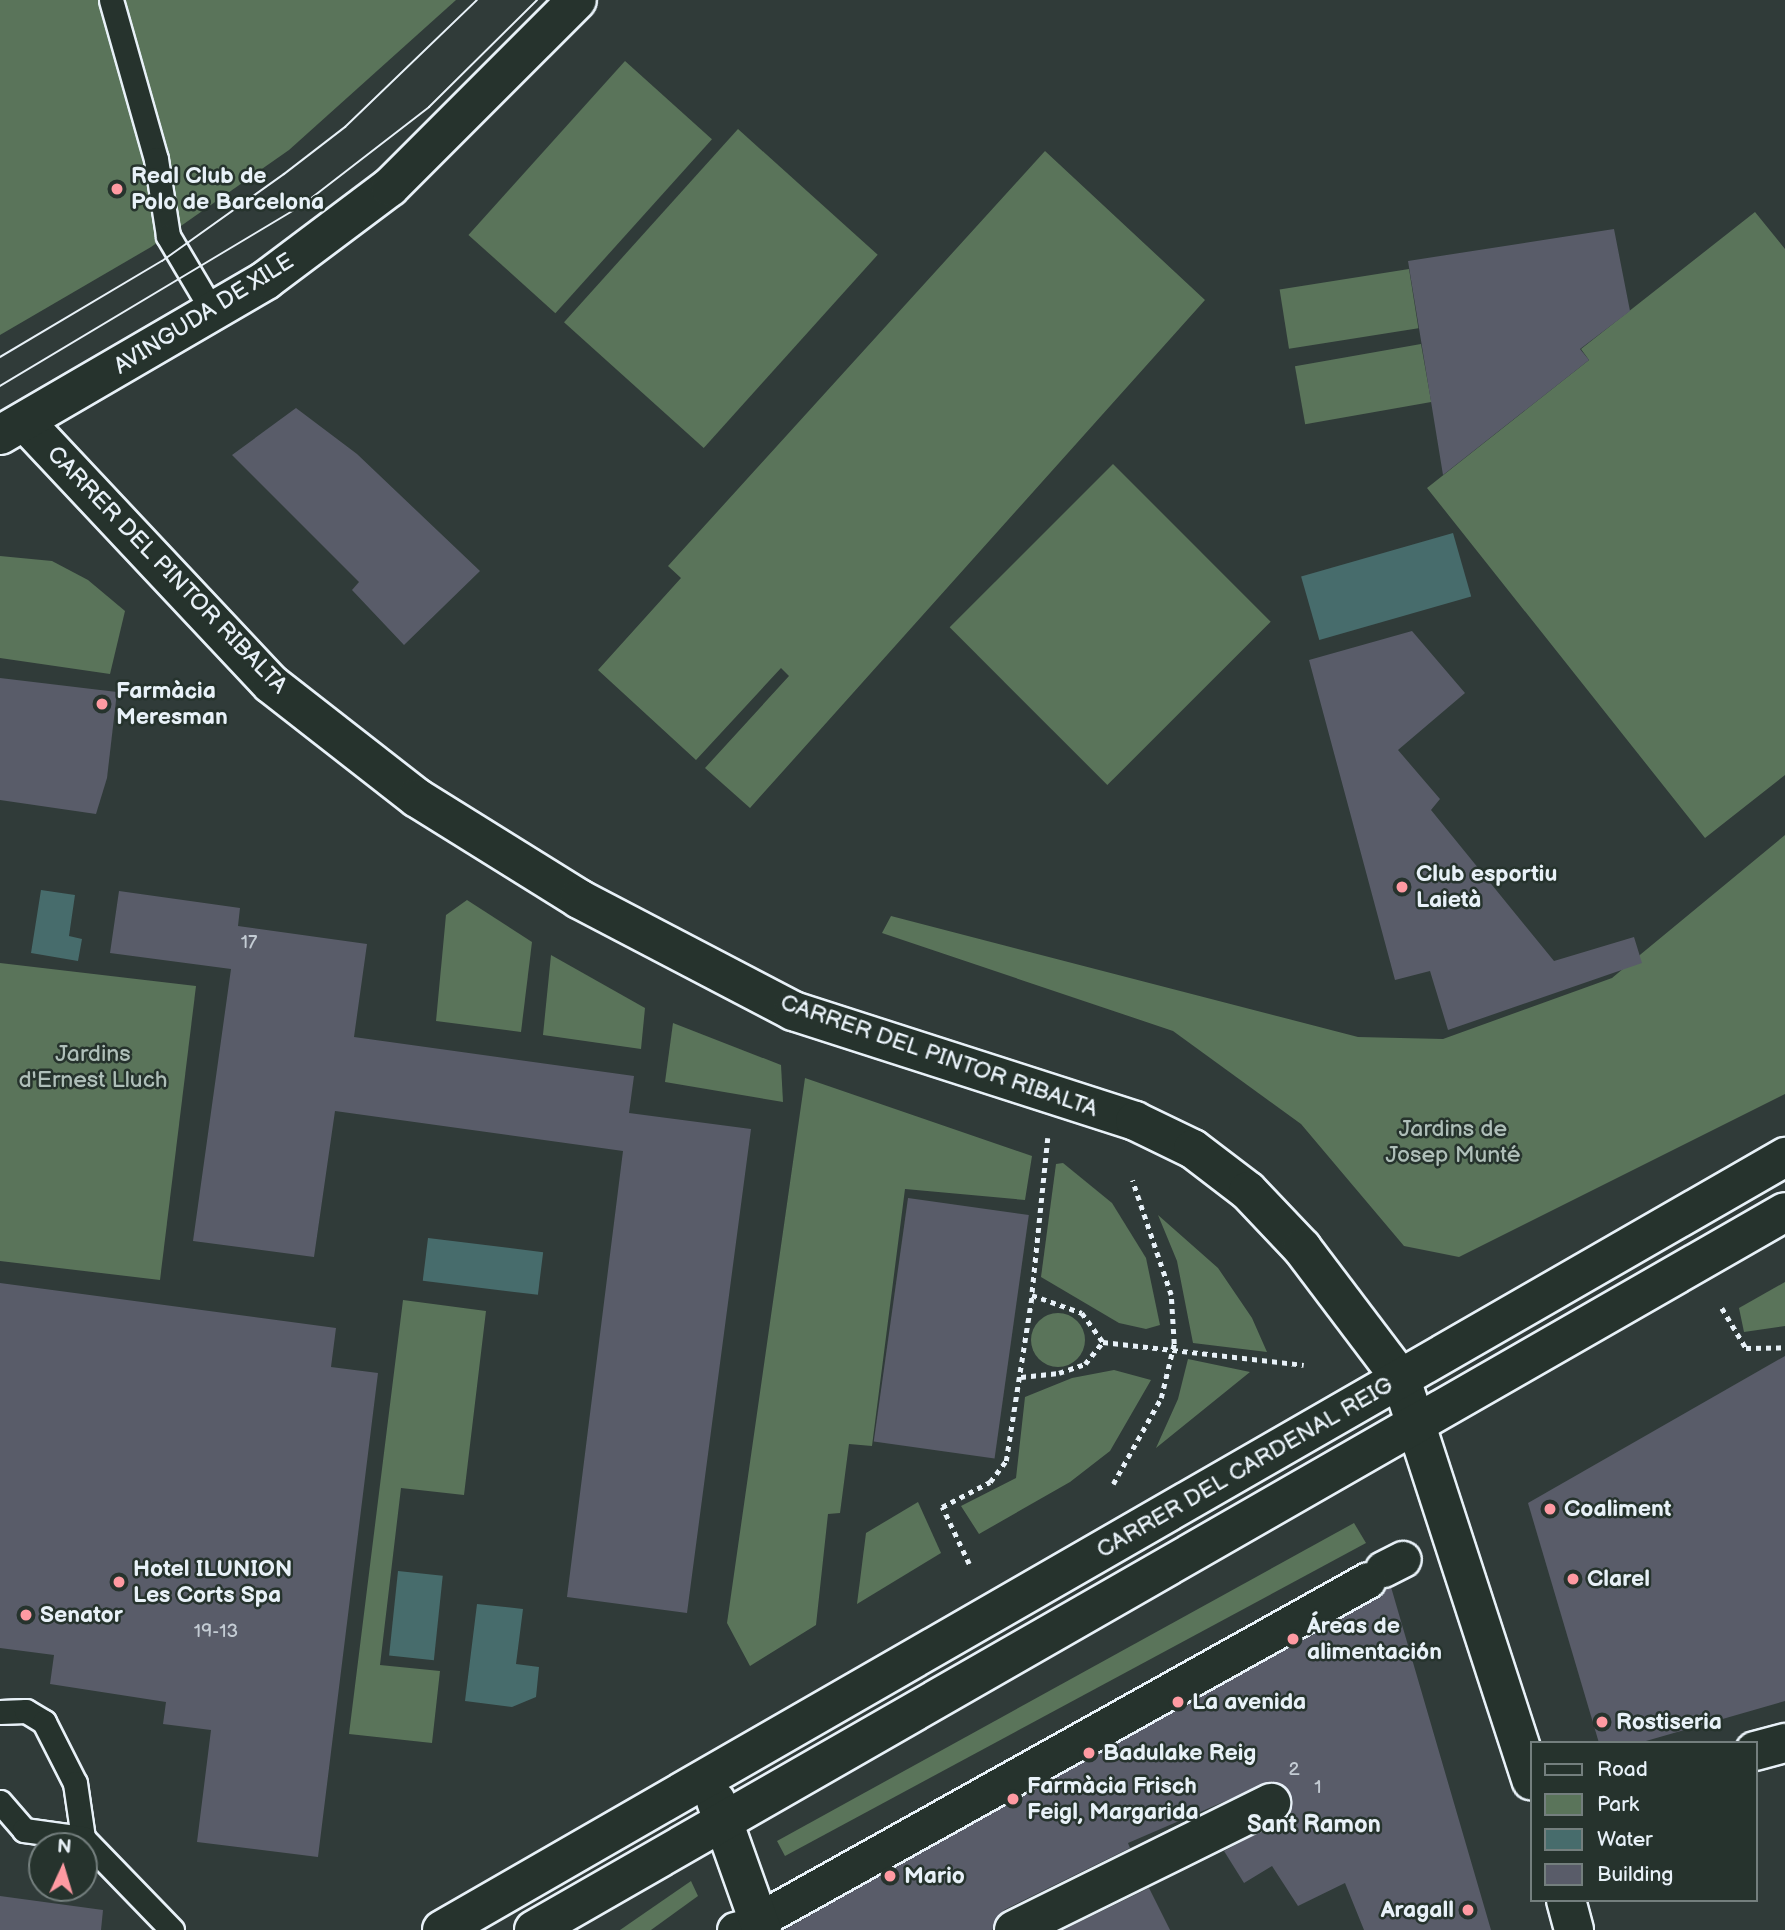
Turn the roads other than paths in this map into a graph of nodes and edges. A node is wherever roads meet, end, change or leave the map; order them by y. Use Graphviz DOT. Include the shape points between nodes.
graph roads {
  1 [pos="111,0"];
  2 [pos="576,0"];
  3 [pos="213,312"];
  4 [pos="13,428"];
  5 [pos="1785,1157"];
  6 [pos="1785,1212"];
  7 [pos="1401,1379"];
  8 [pos="1418,1426"];
  9 [pos="1385,1569"];
  10 [pos="0,1712"];
  11 [pos="1785,1743"];
  12 [pos="1757,1750"];
  13 [pos="704,1777"];
  14 [pos="1530,1777"];
  15 [pos="0,1802"];
  16 [pos="1271,1803"];
  17 [pos="725,1822"];
  18 [pos="39,1832"];
  19 [pos="82,1832"];
  20 [pos="98,1854"];
  21 [pos="1567,1902"];
  22 [pos="752,1925"];
  23 [pos="172,1930"];
  24 [pos="442,1930"];
  25 [pos="534,1930"];
  26 [pos="1014,1930"];
  27 [pos="1574,1930"];
  1 -- 3 [label="lane" via="156,159 168,236"];
  2 -- 3 [label="street, AVINGUDA DE XILE" via="390,187 266,280"];
  3 -- 4 [label="street, AVINGUDA DE XILE"];
  4 -- 7 [label="street, CARRER DEL PINTOR RIBALTA" via="271,684 417,798 579,899 793,1011 1135,1121 1193,1149 1248,1191 1303,1248"];
  5 -- 7 [label="street, CARRER DEL CARDENAL REIG"];
  6 -- 8 [label="street, CARRER DEL CARDENAL REIG"];
  7 -- 8 [label="street, CARRER DEL PINTOR RIBALTA"];
  7 -- 13 [label="street, CARRER DEL CARDENAL REIG"];
  8 -- 14 [label="street, CARRER DEL PINTOR RIBALTA"];
  8 -- 17 [label="street, CARRER DEL CARDENAL REIG"];
  9 -- 22 [label="street"];
  10 -- 19 [label="lane" via="26,1711 49,1727 75,1783"];
  11 -- 12 [label="street"];
  13 -- 17 [label="street"];
  13 -- 24 [label="street, CARRER DEL CARDENAL REIG"];
  15 -- 18 [label="lane" via="24,1830"];
  16 -- 26 [label="street"];
  17 -- 22 [label="street"];
  17 -- 25 [label="street, CARRER DEL CARDENAL REIG"];
  20 -- 23 [label="lane"];
  21 -- 27 [label="street"];
}
